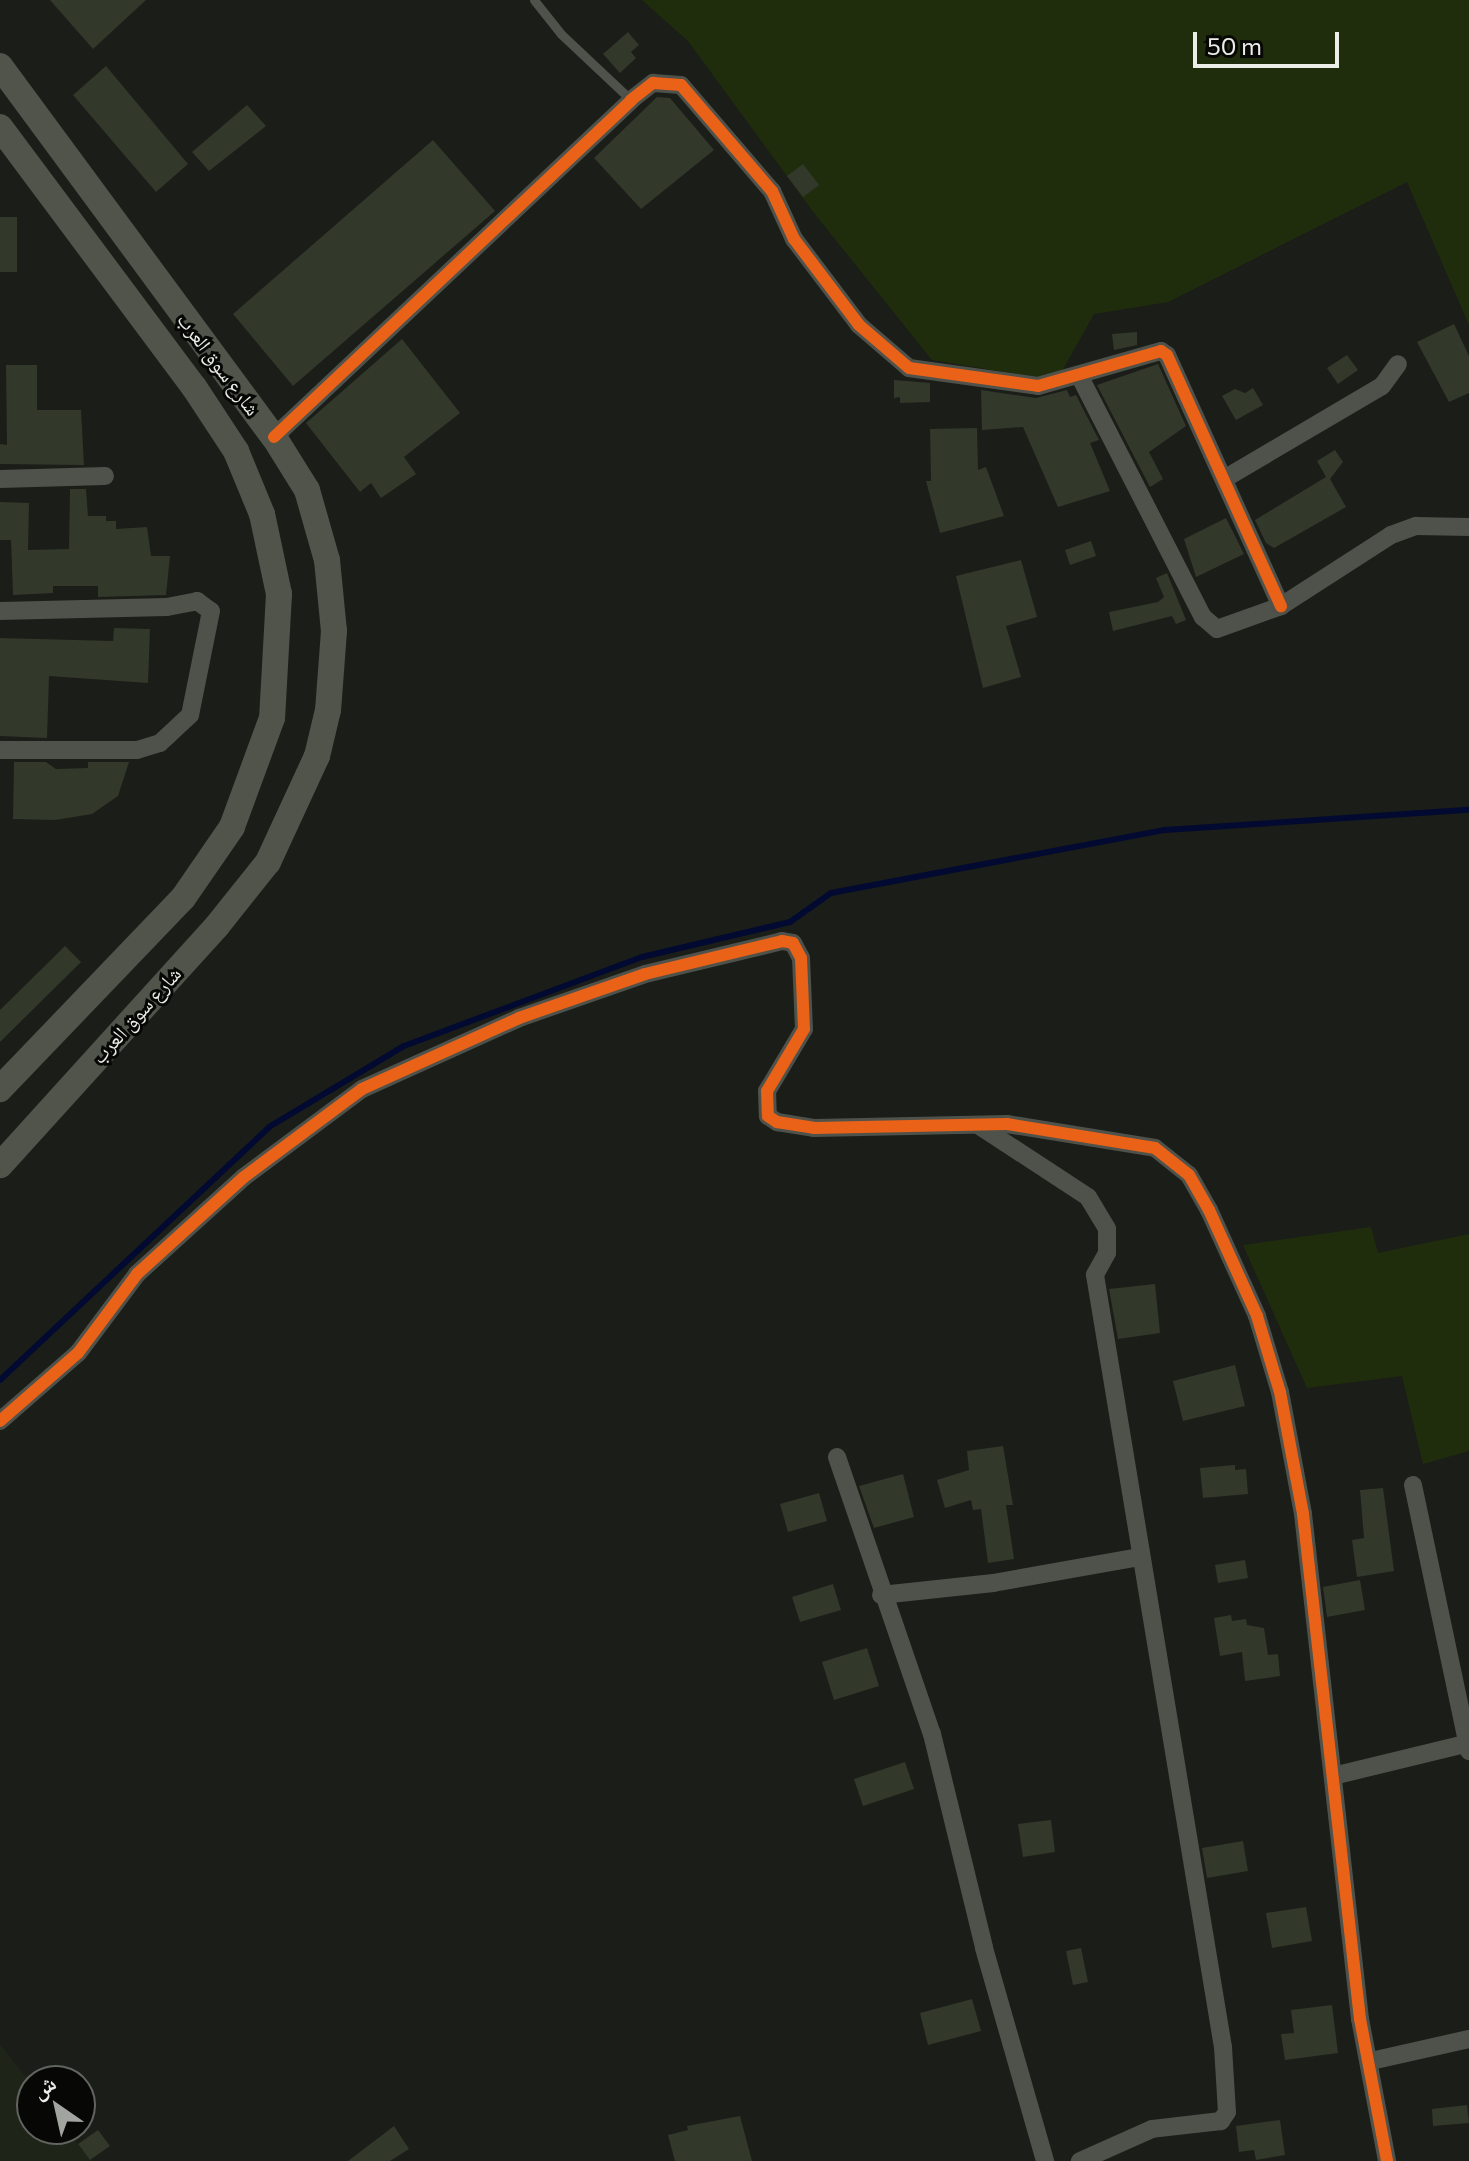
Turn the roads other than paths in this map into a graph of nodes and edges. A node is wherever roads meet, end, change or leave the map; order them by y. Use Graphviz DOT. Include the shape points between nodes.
graph roads {
  1 [pos="534,0"];
  2 [pos="0,66"];
  3 [pos="631,100"];
  4 [pos="0,127"];
  5 [pos="1398,364"];
  6 [pos="1080,377"];
  7 [pos="274,437"];
  8 [pos="105,476"];
  9 [pos="0,479"];
  10 [pos="1224,479"];
  11 [pos="1469,527"];
  12 [pos="1281,606"];
  13 [pos="0,611"];
  14 [pos="0,750"];
  15 [pos="0,1089"];
  16 [pos="978,1125"];
  17 [pos="0,1165"];
  18 [pos="0,1421"];
  19 [pos="837,1457"];
  20 [pos="1413,1485"];
  21 [pos="1139,1557"];
  22 [pos="881,1595"];
  23 [pos="1469,1746"];
  24 [pos="1333,1776"];
  25 [pos="1469,2039"];
  26 [pos="1371,2061"];
  27 [pos="1045,2161"];
  28 [pos="1080,2161"];
  29 [pos="1387,2161"];
  1 -- 3 [label="lane" via="561,34"];
  2 -- 7 [label="main road, شارع سوق العرب"];
  3 -- 6 [label="street" via="653,83 681,85 772,191 794,239 859,325 909,368 1038,386"];
  3 -- 7 [label="street"];
  4 -- 15 [label="main road" via="236,451 262,514 279,594 272,718 232,827 183,898"];
  5 -- 10 [label="street" via="1382,386"];
  6 -- 10 [label="street" via="1161,351 1167,355"];
  6 -- 12 [label="street" via="1203,617 1217,629"];
  7 -- 17 [label="main road, شارع سوق العرب" via="307,490 327,560 334,631 328,710 303,794 268,862 217,926"];
  8 -- 9 [label="street"];
  10 -- 12 [label="street"];
  11 -- 12 [label="street" via="1416,526 1391,535"];
  13 -- 14 [label="street" via="167,607 197,601 211,611 190,715 160,743 137,750"];
  16 -- 18 [label="street" via="814,1128 768,1116 767,1091 804,1029 801,958 793,943 782,941 645,974 519,1018 362,1089 244,1177 148,1264 78,1353"];
  16 -- 21 [label="street" via="1100,1210 1107,1253 1095,1275"];
  16 -- 24 [label="street" via="1007,1124 1155,1148 1189,1175 1209,1210 1257,1316 1280,1392 1303,1514"];
  19 -- 22 [label="street"];
  20 -- 23 [label="street"];
  21 -- 22 [label="street" via="993,1583"];
  21 -- 28 [label="street" via="1223,2047 1227,2112 1212,2125 1152,2129 1125,2137"];
  22 -- 27 [label="street" via="932,1734 984,1948"];
  23 -- 24 [label="street"];
  24 -- 26 [label="street" via="1360,2019"];
  25 -- 26 [label="street"];
  26 -- 29 [label="street"];
}
